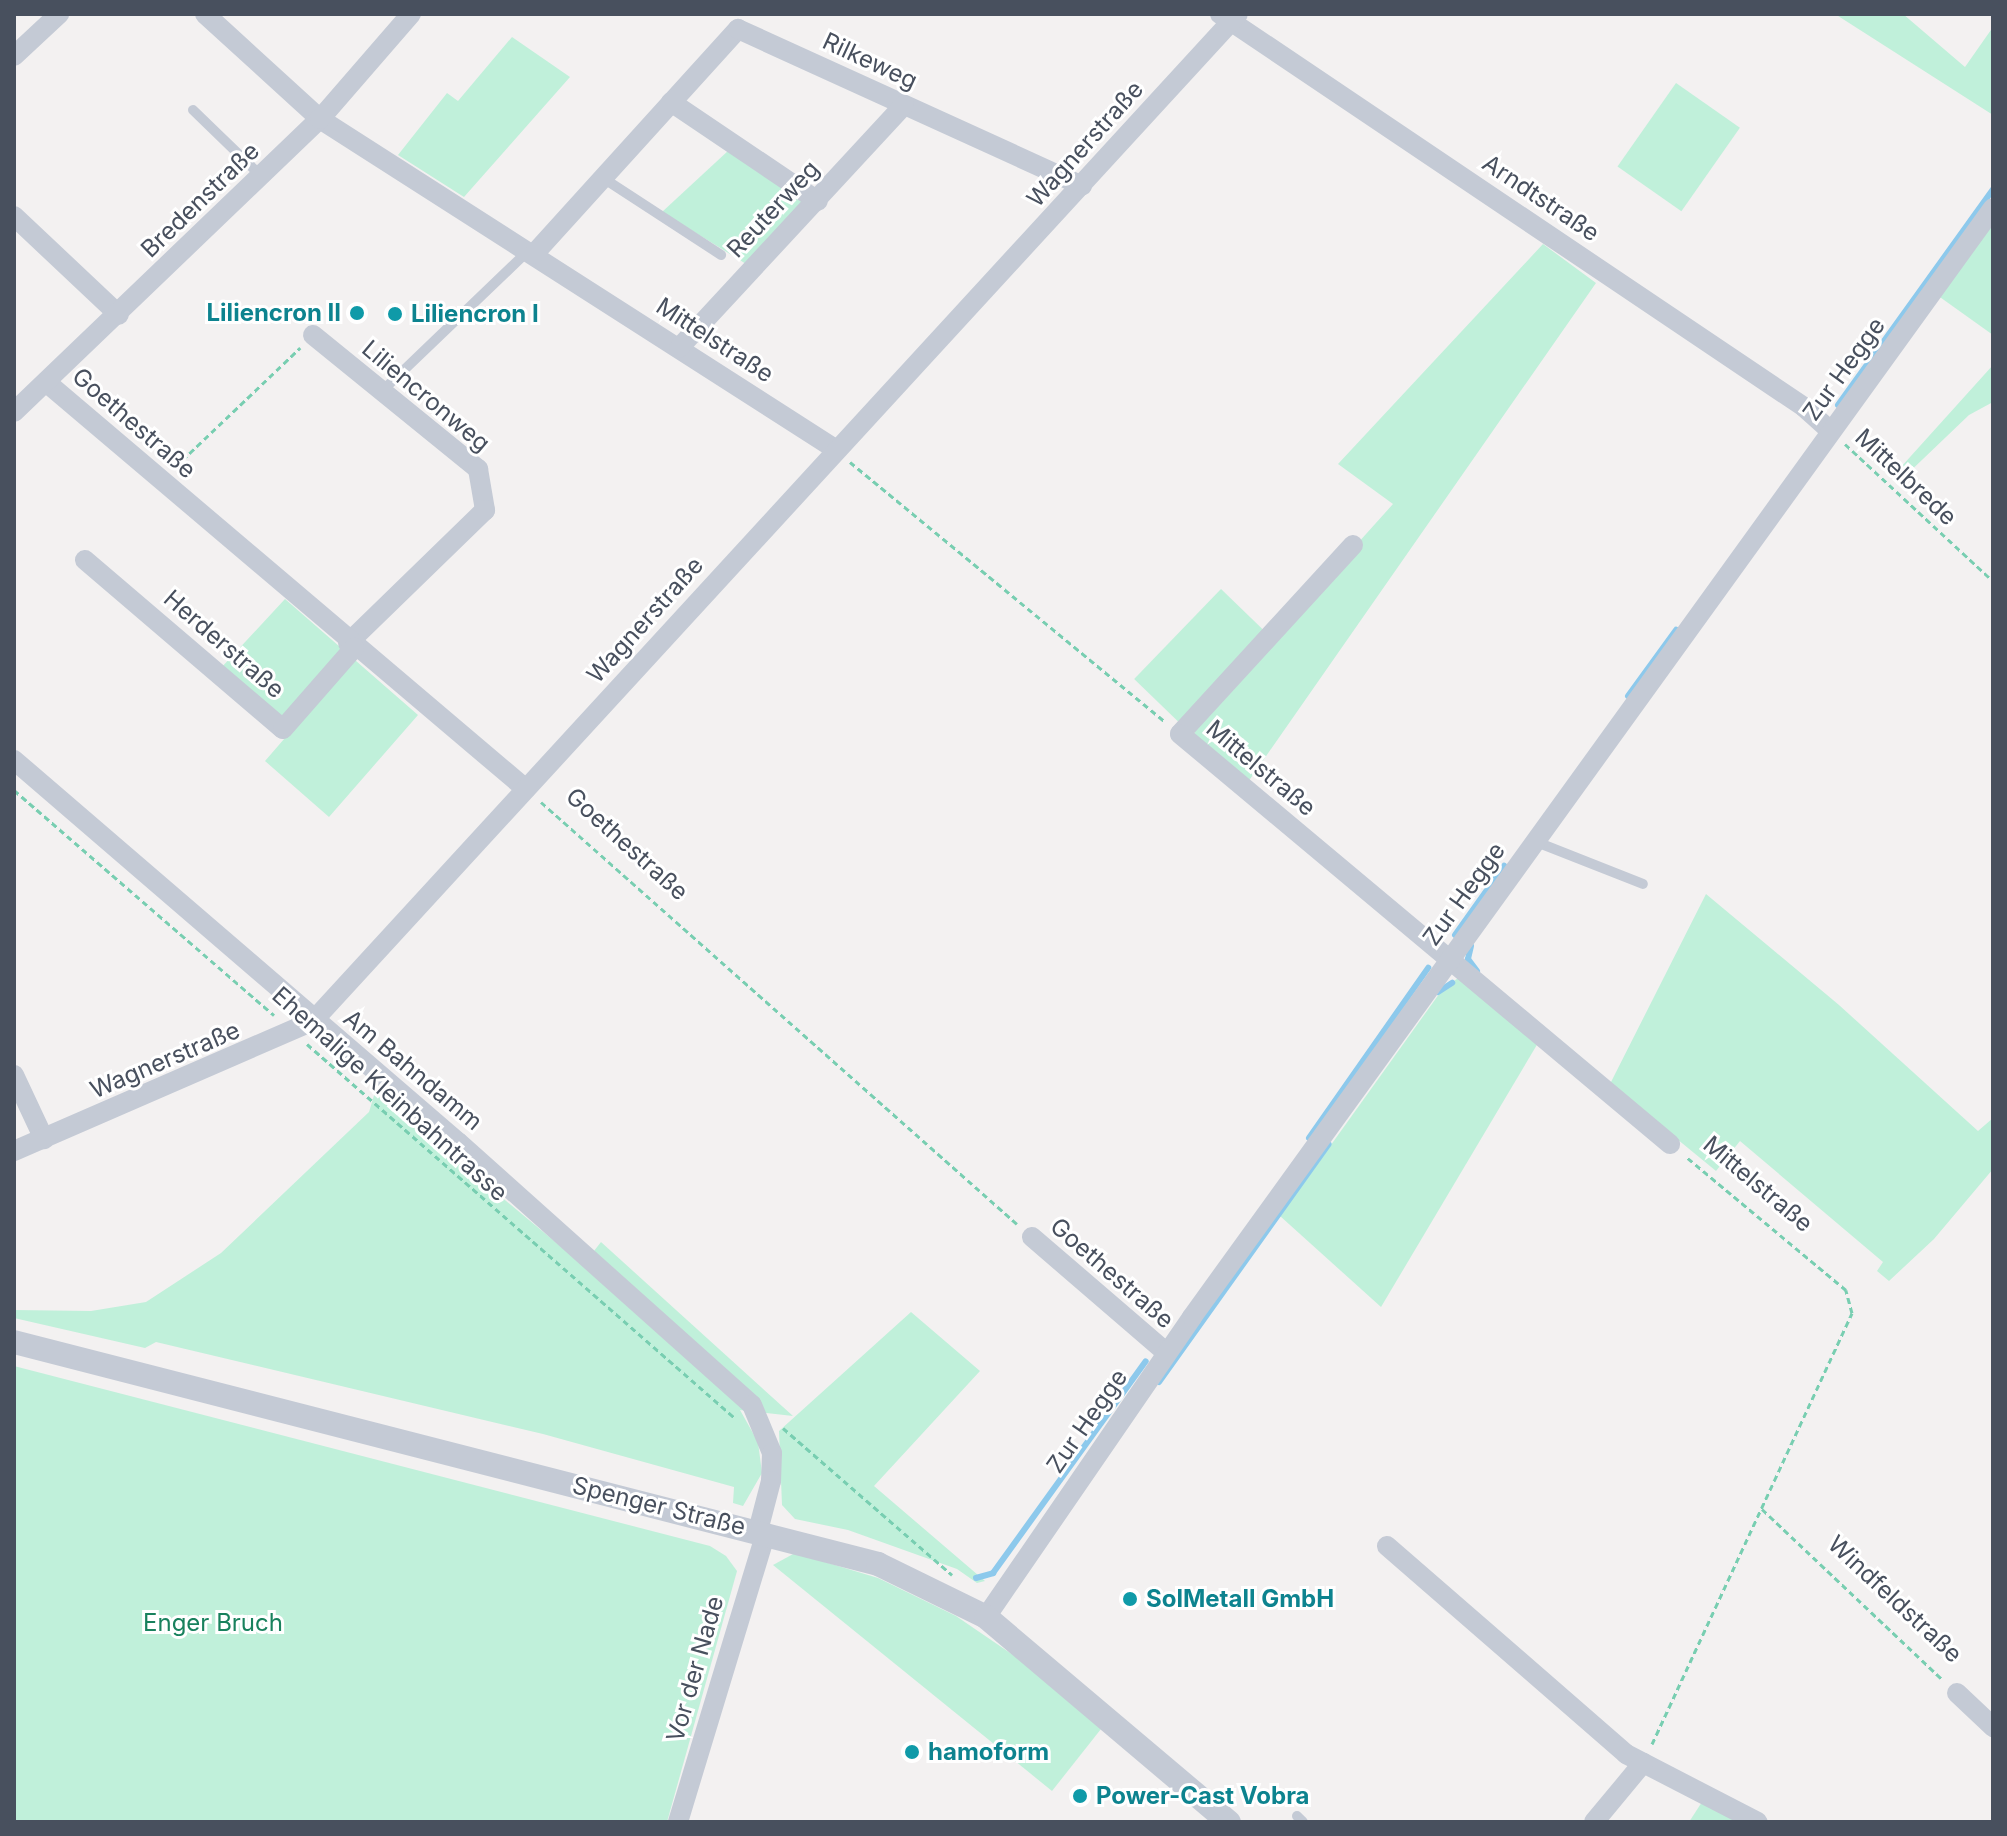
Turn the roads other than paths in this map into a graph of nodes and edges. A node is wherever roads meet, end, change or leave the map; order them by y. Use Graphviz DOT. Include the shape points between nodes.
graph roads {
  1 [pos="59,14"];
  2 [pos="205,14"];
  3 [pos="411,14"];
  4 [pos="1230,16"];
  5 [pos="14,56"];
  6 [pos="671,102"];
  7 [pos="904,105"];
  8 [pos="193,110"];
  9 [pos="320,119"];
  10 [pos="261,176"];
  11 [pos="603,178"];
  12 [pos="1082,186"];
  13 [pos="818,201"];
  14 [pos="1993,208"];
  15 [pos="14,216"];
  16 [pos="531,252"];
  17 [pos="721,255"];
  18 [pos="119,315"];
  19 [pos="313,335"];
  20 [pos="679,348"];
  21 [pos="46,382"];
  22 [pos="381,392"];
  23 [pos="14,412"];
  24 [pos="1831,431"];
  25 [pos="835,449"];
  26 [pos="1353,545"];
  27 [pos="85,560"];
  28 [pos="351,645"];
  29 [pos="14,760"];
  30 [pos="526,789"];
  31 [pos="1534,841"];
  32 [pos="1643,884"];
  33 [pos="1449,958"];
  34 [pos="313,1021"];
  35 [pos="14,1075"];
  36 [pos="44,1139"];
  37 [pos="1670,1144"];
  38 [pos="14,1151"];
  39 [pos="1032,1237"];
  40 [pos="14,1342"];
  41 [pos="1167,1353"];
  42 [pos="762,1532"];
  43 [pos="1387,1546"];
  44 [pos="986,1617"];
  45 [pos="1957,1693"];
  46 [pos="1993,1727"];
  47 [pos="1643,1763"];
  48 [pos="1222,1820"];
  49 [pos="678,1822"];
  50 [pos="1594,1822"];
  51 [pos="1758,1822"];
  1 -- 5 [label="street"];
  2 -- 9 [label="street, Mittelstraße"];
  3 -- 9 [label="street, Bredenstraße"];
  4 -- 12 [label="street, Wagnerstraße"];
  4 -- 24 [label="street, Arndtstraße" via="1804,407"];
  6 -- 7 [label="street, Rilkeweg" via="738,29"];
  6 -- 11 [label="street, Rilkeweg"];
  6 -- 13 [label="street"];
  7 -- 12 [label="street, Rilkeweg"];
  7 -- 13 [label="street, Reuterweg"];
  8 -- 10 [label="lane"];
  9 -- 10 [label="street, Bredenstraße"];
  9 -- 16 [label="street, Mittelstraße"];
  10 -- 18 [label="street, Bredenstraße"];
  11 -- 16 [label="street, Rilkeweg"];
  11 -- 17 [label="lane"];
  12 -- 25 [label="street, Wagnerstraße"];
  13 -- 20 [label="street, Reuterweg"];
  14 -- 24 [label="street, Zur Hegge"];
  15 -- 18 [label="street"];
  16 -- 20 [label="street, Mittelstraße"];
  16 -- 22 [label="lane"];
  18 -- 21 [label="street, Bredenstraße"];
  19 -- 22 [label="street, Liliencronweg"];
  20 -- 25 [label="street, Mittelstraße"];
  21 -- 23 [label="street, Bredenstraße"];
  21 -- 28 [label="street, Goethestraße"];
  22 -- 28 [label="street, Liliencronweg" via="478,469 485,510"];
  24 -- 31 [label="street, Zur Hegge"];
  25 -- 30 [label="street, Wagnerstraße"];
  26 -- 33 [label="street, Mittelstraße" via="1180,734"];
  27 -- 28 [label="street, Herderstraße" via="283,729"];
  28 -- 30 [label="street, Goethestraße"];
  29 -- 34 [label="street, Am Bahndamm"];
  30 -- 34 [label="street, Wagnerstraße"];
  31 -- 32 [label="lane"];
  31 -- 33 [label="street, Zur Hegge"];
  33 -- 37 [label="street, Mittelstraße"];
  33 -- 41 [label="street, Zur Hegge"];
  34 -- 36 [label="street, Wagnerstraße"];
  34 -- 42 [label="street, Am Bahndamm" via="752,1405 766,1430 771,1481"];
  35 -- 36 [label="street"];
  36 -- 38 [label="street, Wagnerstraße"];
  39 -- 41 [label="street, Goethestraße"];
  40 -- 42 [label="street, Spenger Straße"];
  41 -- 44 [label="street, Zur Hegge"];
  42 -- 44 [label="street, Spenger Straße" via="878,1564"];
  42 -- 49 [label="street, Vor der Nade"];
  43 -- 47 [label="street"];
  44 -- 48 [label="street, Spenger Straße" via="1040,1657"];
  45 -- 46 [label="street, Windfeldstraße"];
  47 -- 50 [label="street"];
  47 -- 51 [label="street"];
}
